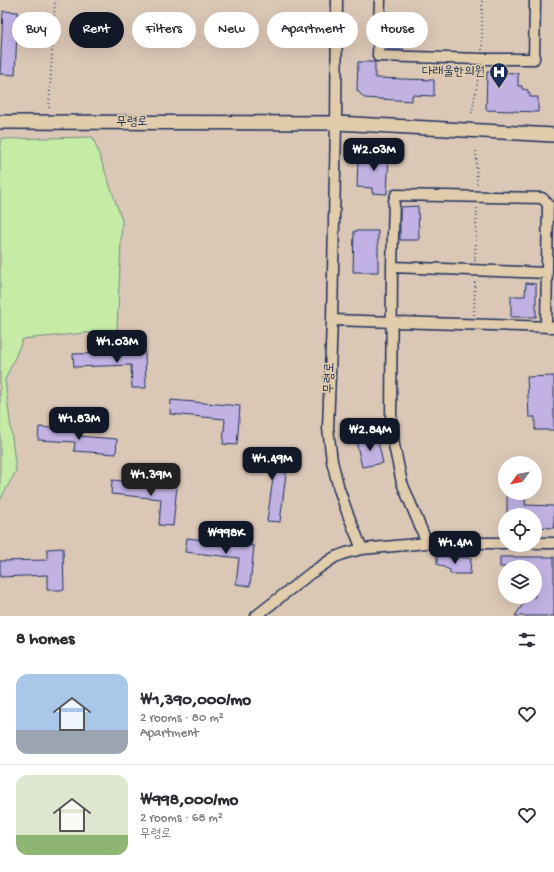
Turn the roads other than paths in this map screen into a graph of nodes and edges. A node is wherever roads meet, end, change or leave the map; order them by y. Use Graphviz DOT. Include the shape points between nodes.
graph roads {
  1 [pos="338,0"];
  2 [pos="380,0"];
  3 [pos="535,0"];
  4 [pos="0,122"];
  5 [pos="336,123"];
  6 [pos="554,135"];
  7 [pos="392,267"];
  8 [pos="546,272"];
  9 [pos="332,320"];
  10 [pos="391,322"];
  11 [pos="550,327"];
  12 [pos="498,543"];
  13 [pos="542,543"];
  14 [pos="554,543"];
  15 [pos="427,544"];
  16 [pos="362,549"];
  17 [pos="256,616"];
  1 -- 5 [label="street, 무령로"];
  2 -- 3 [label="street" via="378,56 482,59 534,59"];
  4 -- 5 [label="main road, 무령로"];
  5 -- 6 [label="main road, 무령로"];
  5 -- 9 [label="street, 무령로"];
  7 -- 8 [label="street"];
  7 -- 8 [label="street" via="396,195 542,198 548,204"];
  7 -- 10 [label="street"];
  8 -- 11 [label="street"];
  9 -- 10 [label="street"];
  9 -- 16 [label="street, 무령로" via="328,428 331,454 341,495"];
  10 -- 11 [label="street"];
  10 -- 15 [label="street" via="391,420 394,445 402,483"];
  12 -- 15 [label="street"];
  13 -- 14 [label="street"];
  15 -- 16 [label="street"];
  16 -- 17 [label="street" via="335,557"];
}
